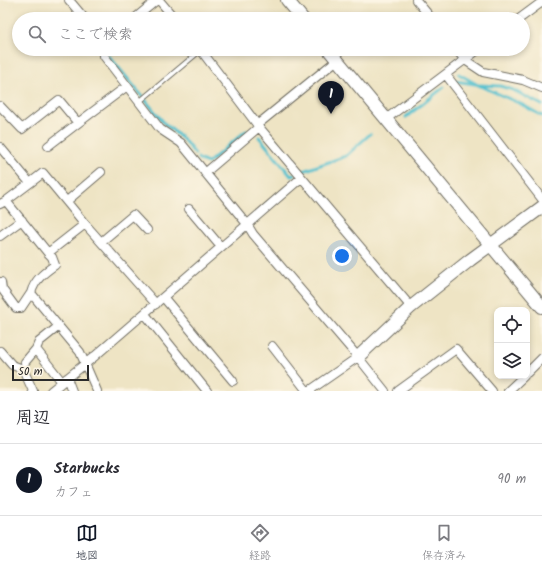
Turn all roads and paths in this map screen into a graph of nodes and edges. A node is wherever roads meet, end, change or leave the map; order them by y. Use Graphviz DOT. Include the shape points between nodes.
graph roads {
  1 [pos="69,0"];
  2 [pos="158,0"];
  3 [pos="288,0"];
  4 [pos="416,0"];
  5 [pos="542,2"];
  6 [pos="79,12"];
  7 [pos="143,12"];
  8 [pos="169,12"];
  9 [pos="297,12"];
  10 [pos="426,12"];
  11 [pos="528,12"];
  12 [pos="104,56"];
  13 [pos="194,56"];
  14 [pos="206,56"];
  15 [pos="334,56"];
  16 [pos="462,56"];
  17 [pos="470,56"];
  18 [pos="337,60"];
  19 [pos="465,60"];
  20 [pos="446,75"];
  21 [pos="127,86"];
  22 [pos="542,88"];
  23 [pos="140,101"];
  24 [pos="0,106"];
  25 [pos="386,119"];
  26 [pos="78,123"];
  27 [pos="258,126"];
  28 [pos="48,146"];
  29 [pos="0,147"];
  30 [pos="100,172"];
  31 [pos="205,173"];
  32 [pos="301,178"];
  33 [pos="30,183"];
  34 [pos="542,199"];
  35 [pos="67,200"];
  36 [pos="3,203"];
  37 [pos="542,207"];
  38 [pos="189,209"];
  39 [pos="22,220"];
  40 [pos="85,224"];
  41 [pos="247,224"];
  42 [pos="147,230"];
  43 [pos="0,236"];
  44 [pos="101,242"];
  45 [pos="490,245"];
  46 [pos="221,247"];
  47 [pos="48,253"];
  48 [pos="1,282"];
  49 [pos="32,293"];
  50 [pos="164,298"];
  51 [pos="156,304"];
  52 [pos="411,306"];
  53 [pos="542,307"];
  54 [pos="145,314"];
  55 [pos="59,326"];
  56 [pos="272,346"];
  57 [pos="36,349"];
  58 [pos="0,351"];
  59 [pos="358,357"];
  60 [pos="542,358"];
  61 [pos="25,362"];
  62 [pos="85,364"];
  63 [pos="530,370"];
  64 [pos="521,379"];
  65 [pos="64,380"];
  66 [pos="233,381"];
  67 [pos="33,391"];
  68 [pos="51,391"];
  69 [pos="72,391"];
  70 [pos="97,391"];
  71 [pos="207,391"];
  72 [pos="308,391"];
  73 [pos="385,391"];
  74 [pos="398,391"];
  75 [pos="492,391"];
  76 [pos="508,391"];
  1 -- 6 [label="street"];
  2 -- 7 [label="street"];
  2 -- 8 [label="street"];
  3 -- 9 [label="street"];
  4 -- 10 [label="street"];
  5 -- 11 [label="street"];
  12 -- 21 [label="street"];
  13 -- 23 [label="lane"];
  14 -- 27 [label="street"];
  15 -- 18 [label="street"];
  16 -- 19 [label="street"];
  17 -- 19 [label="street"];
  18 -- 25 [label="street"];
  18 -- 27 [label="street"];
  19 -- 20 [label="street"];
  19 -- 22 [label="street" via="483,72 523,80"];
  20 -- 25 [label="street"];
  20 -- 34 [label="street"];
  21 -- 23 [label="street"];
  21 -- 26 [label="street"];
  23 -- 31 [label="street" via="160,129 181,143"];
  24 -- 26 [label="street" via="22,129 59,100"];
  25 -- 45 [label="street"];
  26 -- 28 [label="street"];
  27 -- 31 [label="street"];
  27 -- 32 [label="street"];
  29 -- 33 [label="street"];
  30 -- 35 [label="street"];
  31 -- 41 [label="street"];
  32 -- 41 [label="street"];
  32 -- 52 [label="street"];
  33 -- 35 [label="street" via="43,173"];
  33 -- 36 [label="street"];
  35 -- 40 [label="street"];
  36 -- 39 [label="street"];
  37 -- 45 [label="street"];
  38 -- 46 [label="street"];
  39 -- 43 [label="street"];
  39 -- 47 [label="street"];
  40 -- 44 [label="street"];
  40 -- 47 [label="street"];
  41 -- 46 [label="street"];
  41 -- 59 [label="street" via="252,234"];
  42 -- 44 [label="street" via="133,215"];
  44 -- 51 [label="street"];
  45 -- 52 [label="street"];
  45 -- 53 [label="street"];
  46 -- 50 [label="street"];
  47 -- 49 [label="street" via="55,265 40,276"];
  48 -- 49 [label="street" via="2,289 16,308 21,308"];
  49 -- 55 [label="street"];
  50 -- 51 [label="street"];
  50 -- 66 [label="street"];
  51 -- 54 [label="street"];
  52 -- 59 [label="street"];
  54 -- 62 [label="street"];
  54 -- 71 [label="street"];
  55 -- 57 [label="street" via="39,342"];
  55 -- 62 [label="street" via="80,352"];
  56 -- 72 [label="street"];
  57 -- 61 [label="street"];
  57 -- 65 [label="street"];
  58 -- 67 [label="street" via="12,365 23,369"];
  59 -- 72 [label="street"];
  59 -- 73 [label="street"];
  60 -- 63 [label="street"];
  62 -- 65 [label="street"];
  62 -- 70 [label="street"];
  64 -- 76 [label="street"];
  65 -- 68 [label="street"];
  65 -- 69 [label="street"];
  74 -- 75 [label="street" via="456,349"];
}
